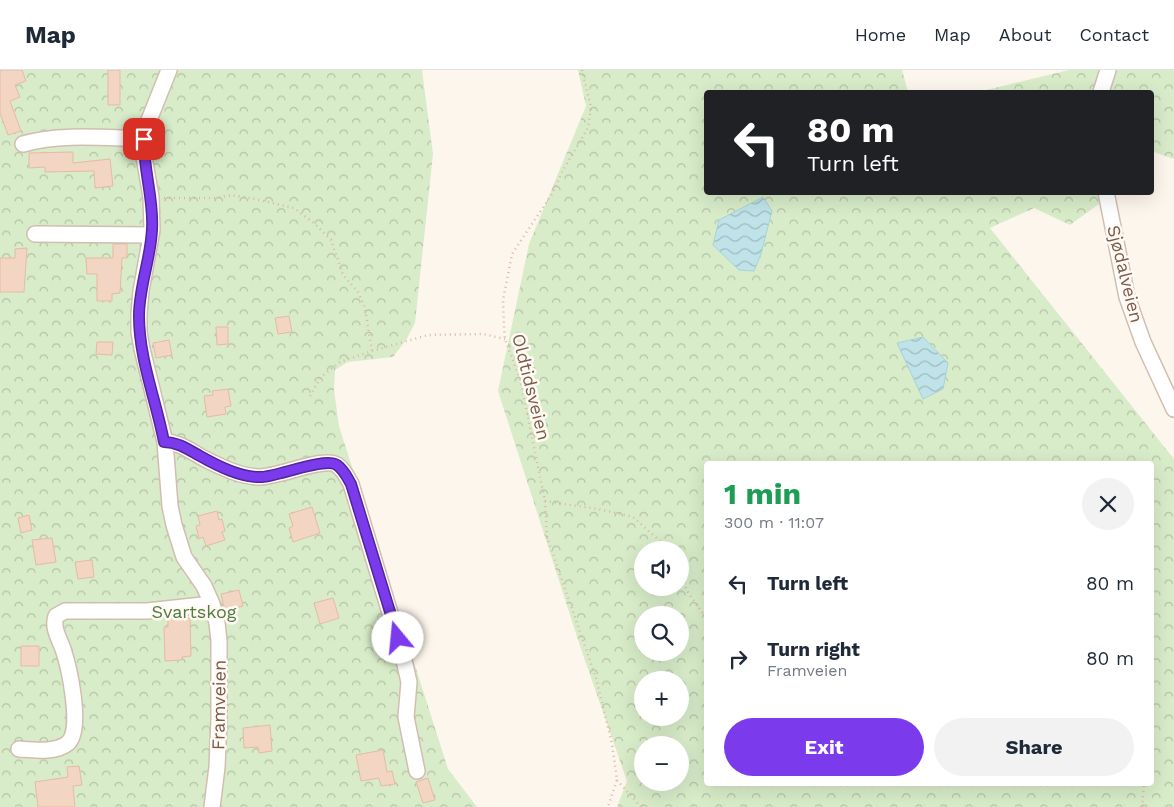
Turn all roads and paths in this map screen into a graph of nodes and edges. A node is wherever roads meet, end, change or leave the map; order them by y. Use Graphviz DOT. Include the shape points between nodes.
graph roads {
  1 [pos="168,70"];
  2 [pos="582,70"];
  3 [pos="1108,70"];
  4 [pos="1102,90"];
  5 [pos="144,139"];
  6 [pos="23,144"];
  7 [pos="1107,195"];
  8 [pos="150,197"];
  9 [pos="35,234"];
  10 [pos="151,235"];
  11 [pos="506,339"];
  12 [pos="372,351"];
  13 [pos="310,396"];
  14 [pos="1174,409"];
  15 [pos="164,442"];
  16 [pos="545,501"];
  17 [pos="660,541"];
  18 [pos="689,594"];
  19 [pos="212,604"];
  20 [pos="704,615"];
  21 [pos="19,749"];
  22 [pos="417,770"];
  23 [pos="617,780"];
  24 [pos="1144,786"];
  25 [pos="212,807"];
  26 [pos="608,807"];
  27 [pos="641,807"];
  28 [pos="1142,807"];
  1 -- 5 [label="street, Framveien"];
  2 -- 11 [label="path, Oldtidsveien" via="591,106 588,128 552,194 512,254 504,300"];
  3 -- 4 [label="street"];
  5 -- 6 [label="street" via="68,138"];
  5 -- 8 [label="street, Framveien"];
  7 -- 14 [label="street, Sjødalveien" via="1127,297 1143,342"];
  8 -- 10 [label="street, Framveien"];
  8 -- 12 [label="path" via="231,195 294,208 331,240 343,275 358,292 365,308"];
  9 -- 10 [label="street"];
  10 -- 15 [label="street, Framveien" via="141,291 139,332"];
  11 -- 12 [label="path" via="483,334 428,336"];
  11 -- 16 [label="path, Oldtidsveien" via="520,379"];
  12 -- 13 [label="path" via="340,362 322,377"];
  15 -- 19 [label="street, Framveien" via="170,506 179,545"];
  15 -- 22 [label="street" via="172,442 246,476 262,477 326,462 338,465 344,472 351,484 405,662 408,682 406,717"];
  16 -- 17 [label="path" via="633,518"];
  16 -- 23 [label="path, Oldtidsveien" via="547,536 596,678"];
  18 -- 20 [label="path"];
  19 -- 21 [label="street" via="147,611 66,611 56,616 55,628 70,679 73,734 69,742 60,747"];
  19 -- 25 [label="street, Framveien" via="220,641 217,766"];
  23 -- 26 [label="path"];
  23 -- 27 [label="path"];
  24 -- 28 [label="path"];
}
